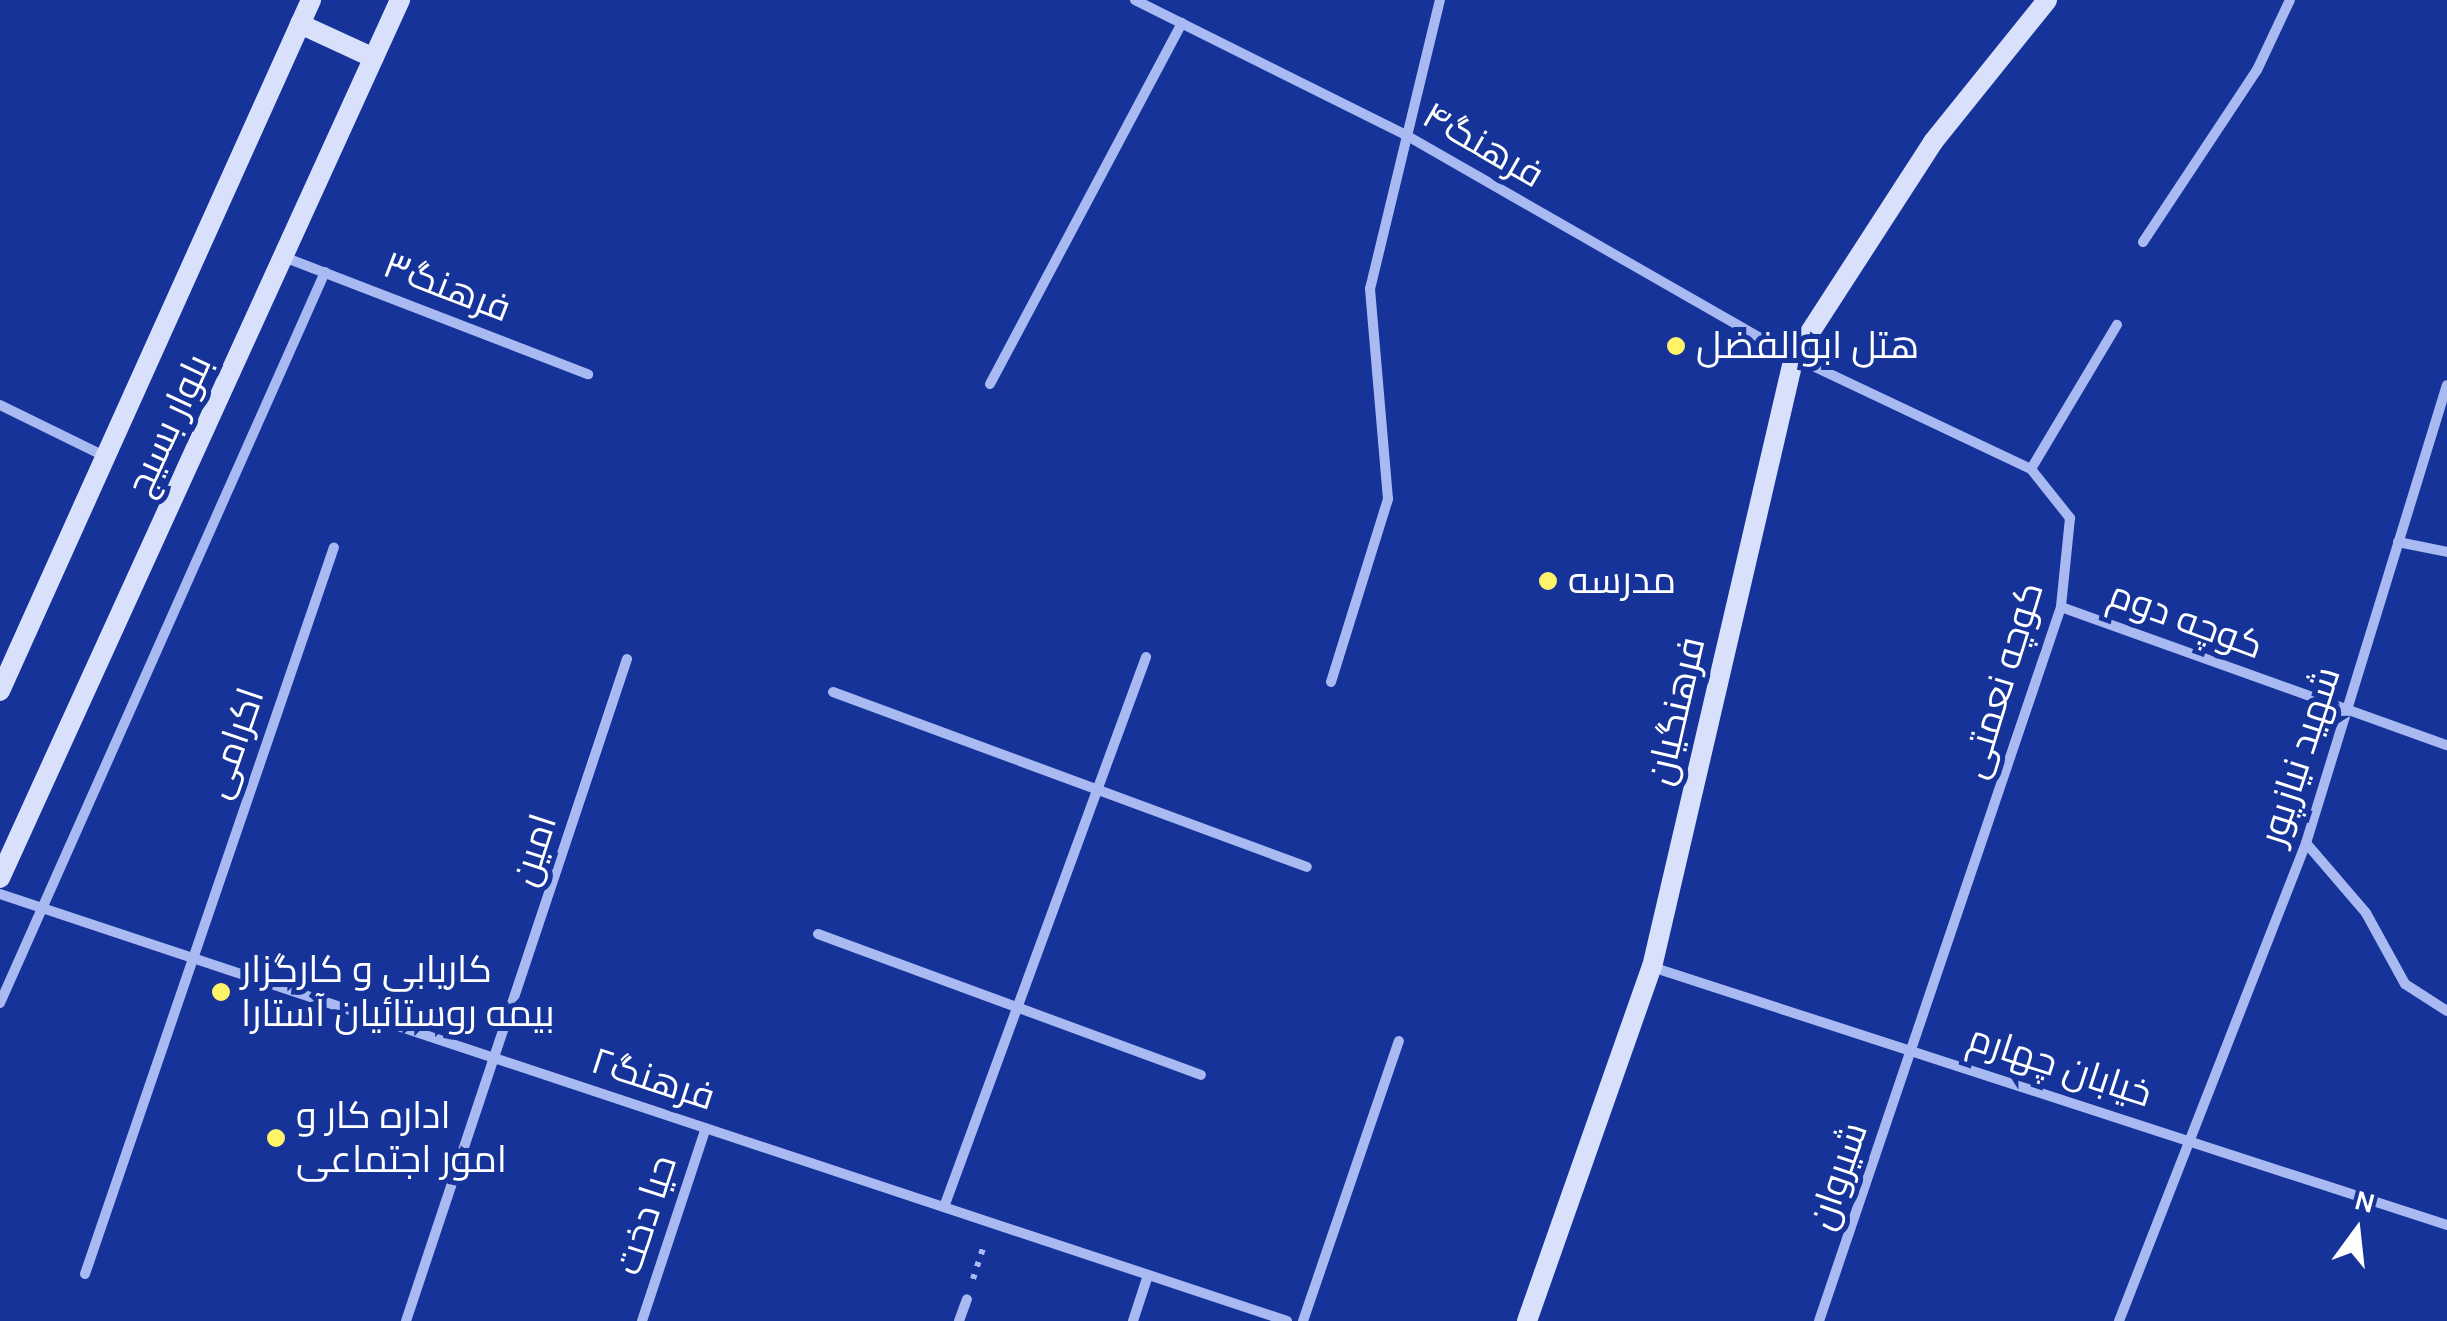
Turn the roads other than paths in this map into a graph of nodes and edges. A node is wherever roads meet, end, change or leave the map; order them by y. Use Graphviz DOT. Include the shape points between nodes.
graph roads {
  1 [pos="311,0"];
  2 [pos="400,0"];
  3 [pos="1135,0"];
  4 [pos="1440,0"];
  5 [pos="2047,0"];
  6 [pos="2290,0"];
  7 [pos="300,24"];
  8 [pos="1182,24"];
  9 [pos="374,58"];
  10 [pos="1404,134"];
  11 [pos="2143,242"];
  12 [pos="284,257"];
  13 [pos="325,272"];
  14 [pos="2117,326"];
  15 [pos="1794,357"];
  16 [pos="588,374"];
  17 [pos="990,384"];
  18 [pos="2447,385"];
  19 [pos="0,405"];
  20 [pos="104,456"];
  21 [pos="2030,469"];
  22 [pos="2398,542"];
  23 [pos="334,547"];
  24 [pos="2447,552"];
  25 [pos="2062,606"];
  26 [pos="1146,658"];
  27 [pos="627,659"];
  28 [pos="1331,682"];
  29 [pos="0,692"];
  30 [pos="833,692"];
  31 [pos="2347,709"];
  32 [pos="2447,745"];
  33 [pos="1098,790"];
  34 [pos="2306,843"];
  35 [pos="1307,867"];
  36 [pos="0,878"];
  37 [pos="0,894"];
  38 [pos="43,908"];
  39 [pos="818,934"];
  40 [pos="192,958"];
  41 [pos="1652,967"];
  42 [pos="0,1004"];
  43 [pos="1017,1008"];
  44 [pos="2447,1011"];
  45 [pos="1399,1042"];
  46 [pos="1913,1050"];
  47 [pos="498,1059"];
  48 [pos="1201,1075"];
  49 [pos="706,1128"];
  50 [pos="2186,1138"];
  51 [pos="944,1207"];
  52 [pos="2447,1225"];
  53 [pos="85,1274"];
  54 [pos="1148,1275"];
  55 [pos="967,1299"];
  56 [pos="406,1321"];
  57 [pos="642,1321"];
  58 [pos="959,1321"];
  59 [pos="1132,1321"];
  60 [pos="1287,1321"];
  61 [pos="1303,1321"];
  62 [pos="1527,1321"];
  63 [pos="1819,1321"];
  64 [pos="2119,1321"];
  1 -- 7 [label="main road, بلوار بسیج"];
  2 -- 9 [label="main road, بلوار بسیج"];
  3 -- 8 [label="street, فرهنگ۴"];
  4 -- 10 [label="street"];
  5 -- 15 [label="main road, فرهنگیان" via="1932,142"];
  6 -- 11 [label="street" via="2256,70"];
  7 -- 9 [label="main road"];
  7 -- 20 [label="main road, بلوار بسیج"];
  8 -- 10 [label="street, فرهنگ۴"];
  8 -- 17 [label="street"];
  9 -- 12 [label="main road, بلوار بسیج"];
  10 -- 15 [label="street, فرهنگ۴"];
  10 -- 28 [label="street" via="1370,290 1388,498"];
  12 -- 13 [label="street, فرهنگ۳"];
  12 -- 36 [label="main road, بلوار بسیج"];
  13 -- 16 [label="street, فرهنگ۳"];
  13 -- 38 [label="street"];
  14 -- 21 [label="street"];
  15 -- 21 [label="street, کوچه نعمتی"];
  15 -- 41 [label="main road, فرهنگیان"];
  18 -- 22 [label="street, شهید نیازپور"];
  19 -- 20 [label="street"];
  20 -- 29 [label="main road, بلوار بسیج"];
  21 -- 25 [label="street, کوچه نعمتی" via="2070,518"];
  22 -- 24 [label="street"];
  22 -- 31 [label="street, شهید نیازپور"];
  23 -- 40 [label="street, اکرامی"];
  25 -- 31 [label="street, کوچه دوم"];
  25 -- 46 [label="street, کوچه نعمتی"];
  26 -- 33 [label="street"];
  27 -- 47 [label="street, امین"];
  30 -- 33 [label="street"];
  31 -- 32 [label="street, کوچه دوم"];
  31 -- 34 [label="street, شهید نیازپور"];
  33 -- 35 [label="street"];
  33 -- 43 [label="street"];
  34 -- 44 [label="street" via="2366,913 2405,984"];
  34 -- 50 [label="street, شهید نیازپور"];
  37 -- 38 [label="street, فرهنگ۲"];
  38 -- 40 [label="street, فرهنگ۲"];
  38 -- 42 [label="street"];
  39 -- 43 [label="street"];
  40 -- 47 [label="street, فرهنگ۲"];
  40 -- 53 [label="street, اکرامی"];
  41 -- 46 [label="street, خیابان چهارم"];
  41 -- 62 [label="main road, فرهنگیان"];
  43 -- 48 [label="street"];
  43 -- 51 [label="street"];
  45 -- 61 [label="street"];
  46 -- 50 [label="street, خیابان چهارم"];
  46 -- 63 [label="street, شیروان"];
  47 -- 49 [label="street, فرهنگ۲"];
  47 -- 56 [label="street, امین"];
  49 -- 51 [label="street, فرهنگ۲"];
  49 -- 57 [label="street, حیا دخت"];
  50 -- 52 [label="street, خیابان چهارم"];
  50 -- 64 [label="street, شهید نیازپور"];
  51 -- 54 [label="street, فرهنگ۲"];
  54 -- 59 [label="street"];
  54 -- 60 [label="street, فرهنگ۲"];
  55 -- 58 [label="street"];
}
